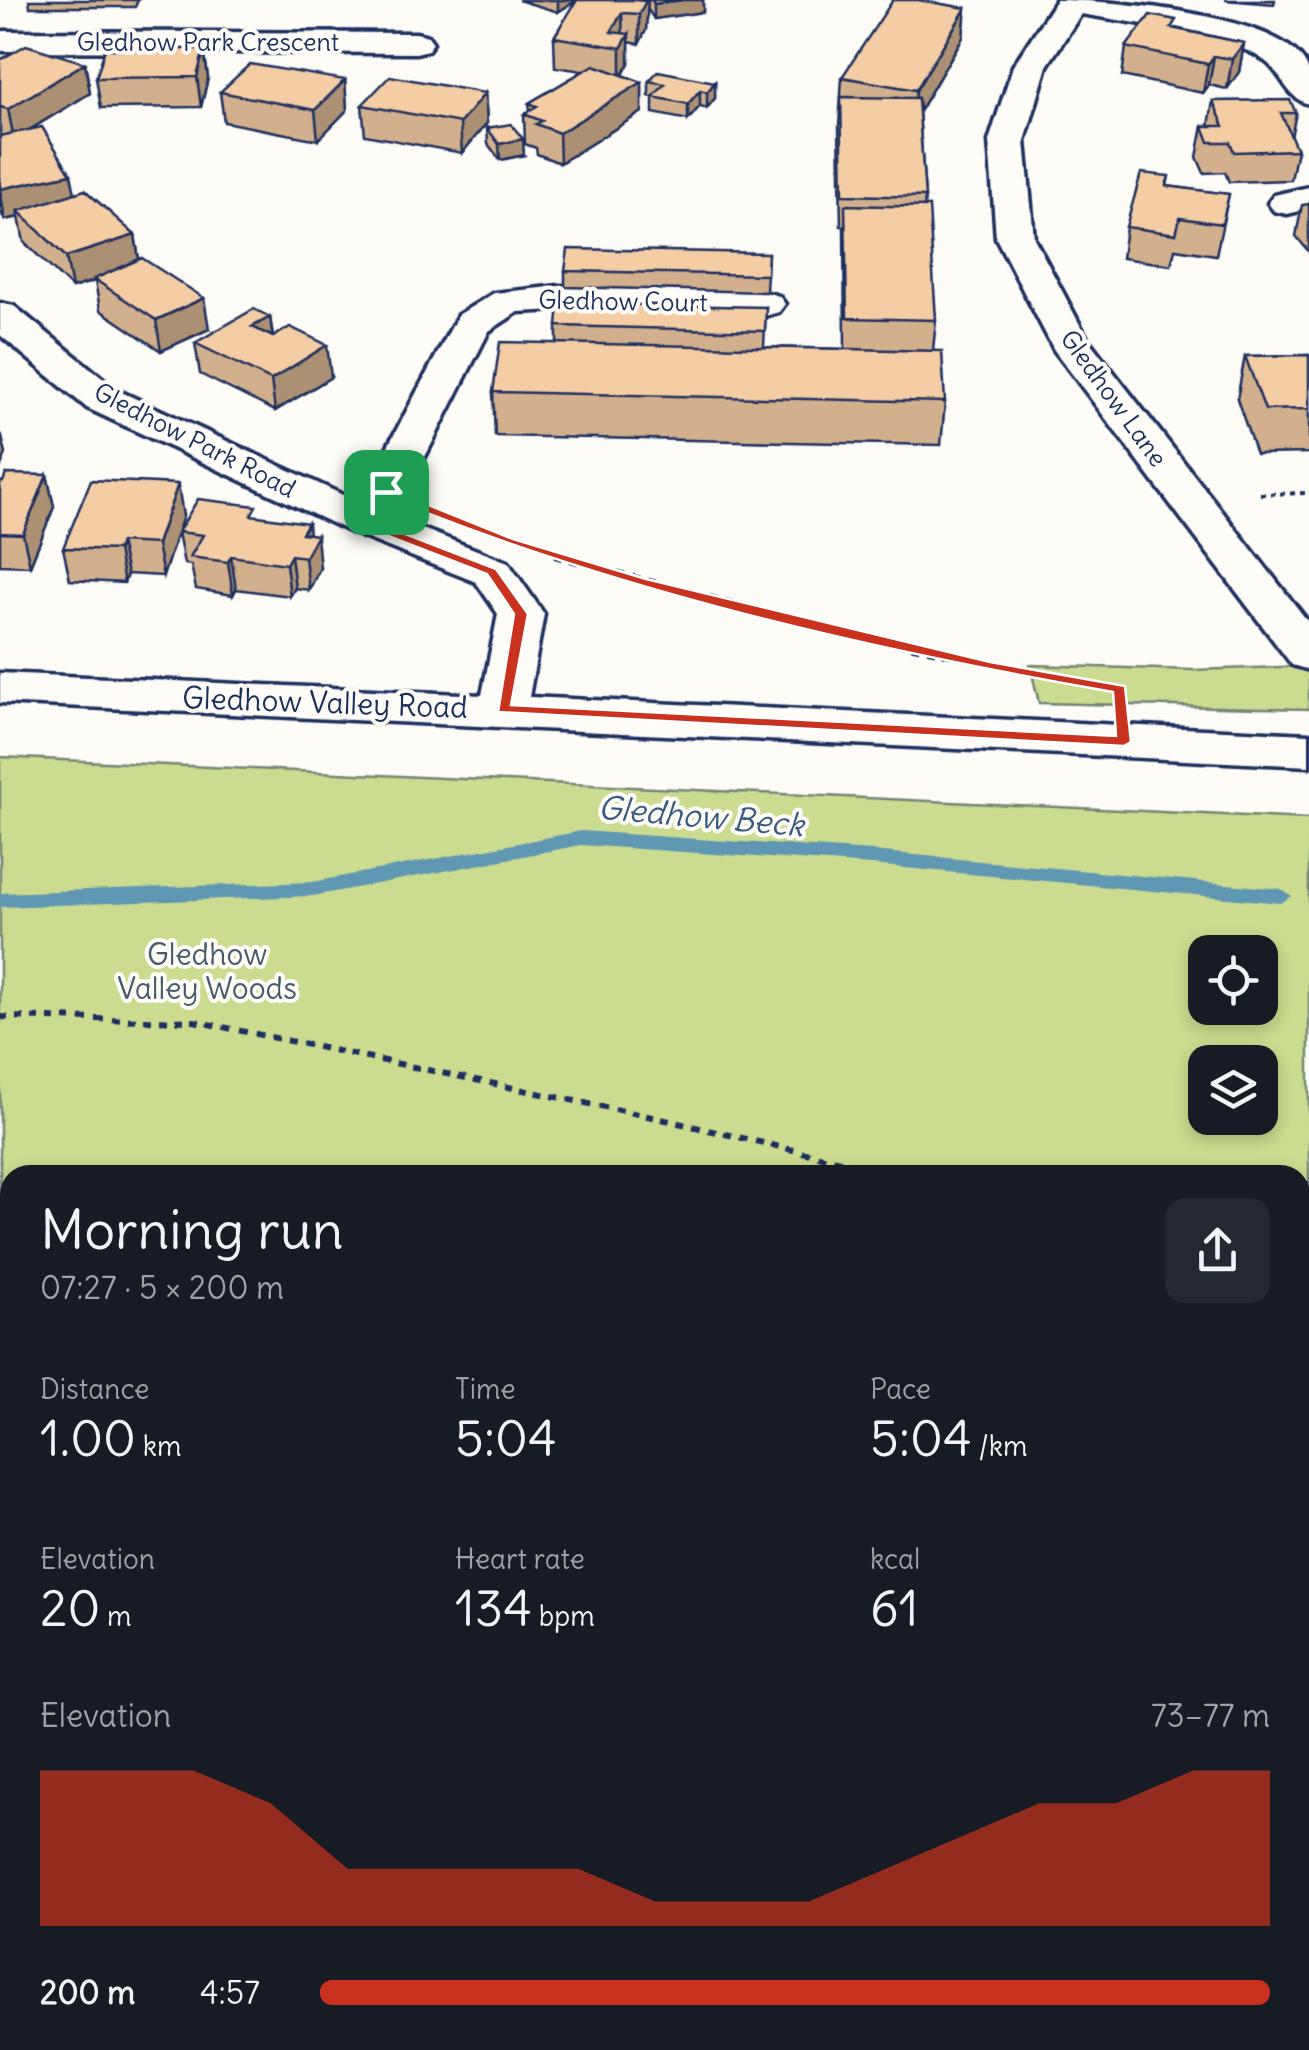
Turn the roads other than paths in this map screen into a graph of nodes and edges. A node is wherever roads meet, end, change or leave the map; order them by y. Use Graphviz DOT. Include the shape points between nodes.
graph roads {
  1 [pos="1073,1"];
  2 [pos="0,41"];
  3 [pos="416,44"];
  4 [pos="1309,92"];
  5 [pos="766,304"];
  6 [pos="0,315"];
  7 [pos="370,524"];
  8 [pos="1309,586"];
  9 [pos="1262,593"];
  10 [pos="1309,655"];
  11 [pos="0,688"];
  12 [pos="503,709"];
  13 [pos="1309,750"];
  1 -- 4 [label="street" via="1219,29 1276,53"];
  1 -- 9 [label="street, Gledhow Lane" via="1030,66 1007,140 1015,238 1068,341"];
  2 -- 3 [label="street, Gledhow Park Crescent"];
  5 -- 7 [label="street, Gledhow Court" via="508,302 472,324"];
  6 -- 7 [label="street, Gledhow Park Road" via="102,399"];
  7 -- 12 [label="street, Gledhow Park Road" via="492,572 521,614"];
  8 -- 9 [label="street"];
  9 -- 10 [label="street, Gledhow Lane"];
  11 -- 12 [label="street, Gledhow Valley Road"];
  12 -- 13 [label="street, Gledhow Valley Road"];
}
